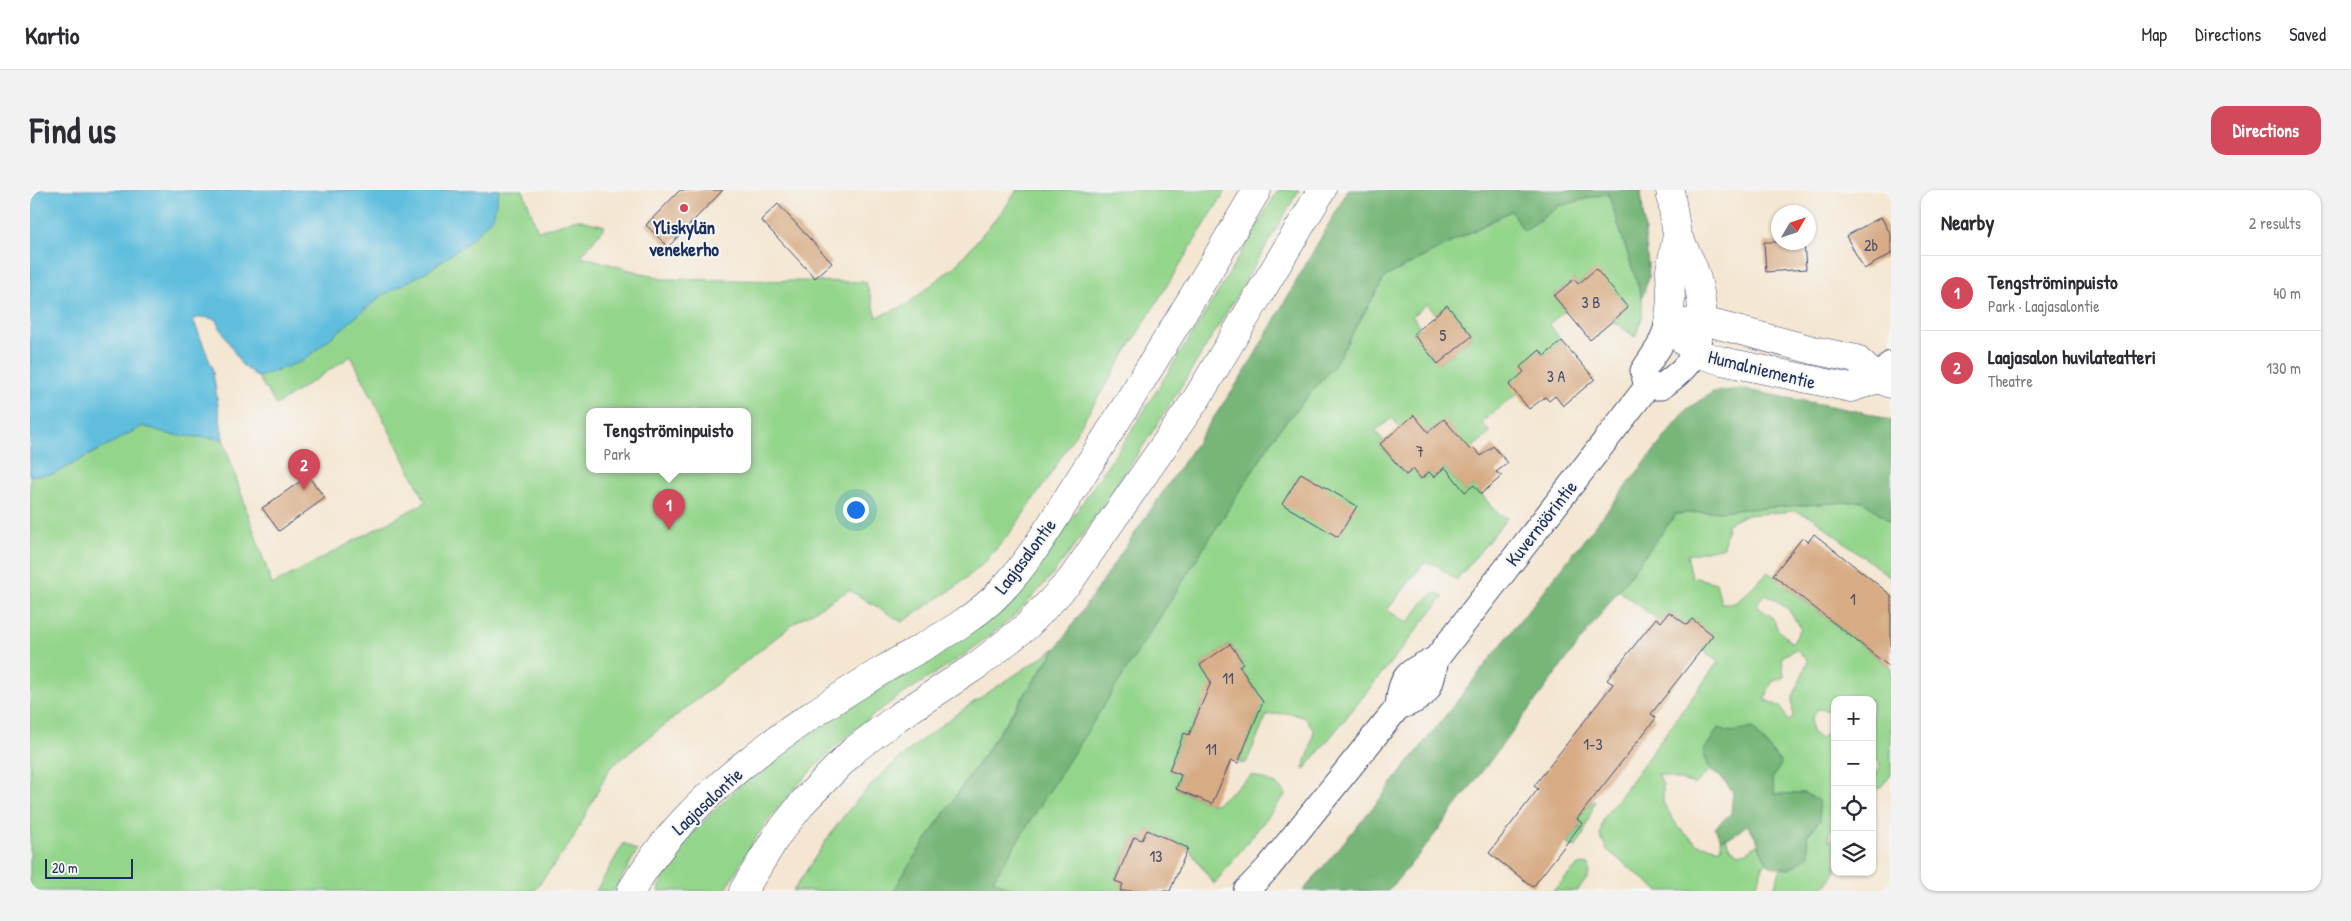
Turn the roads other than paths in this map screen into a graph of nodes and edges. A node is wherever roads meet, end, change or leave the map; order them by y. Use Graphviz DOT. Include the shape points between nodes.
graph roads {
  1 [pos="1257,190"];
  2 [pos="1322,190"];
  3 [pos="1670,190"];
  4 [pos="1677,235"];
  5 [pos="1703,321"];
  6 [pos="1668,325"];
  7 [pos="1696,353"];
  8 [pos="1887,376"];
  9 [pos="1647,387"];
  10 [pos="631,891"];
  11 [pos="743,891"];
  12 [pos="1246,891"];
  1 -- 10 [label="main road, Laajasalontie" via="1146,377 1030,555 1001,591 968,620 881,671 788,732 725,781 674,828"];
  2 -- 11 [label="main road" via="1197,398 1070,582 1027,626 986,659 854,750 799,806"];
  3 -- 4 [label="main road"];
  4 -- 5 [label="main road" via="1697,274"];
  4 -- 6 [label="main road" via="1670,270"];
  5 -- 6 [label="main road, Humalniementie"];
  5 -- 7 [label="street"];
  5 -- 8 [label="main road, Humalniementie" via="1856,359"];
  6 -- 7 [label="main road, Humalniementie"];
  6 -- 9 [label="street" via="1659,347 1643,371"];
  7 -- 8 [label="main road, Humalniementie" via="1851,388"];
  7 -- 9 [label="street" via="1661,388"];
  9 -- 12 [label="street, Kuvernöörintie" via="1436,659 1431,685 1418,701 1398,707"];
}
